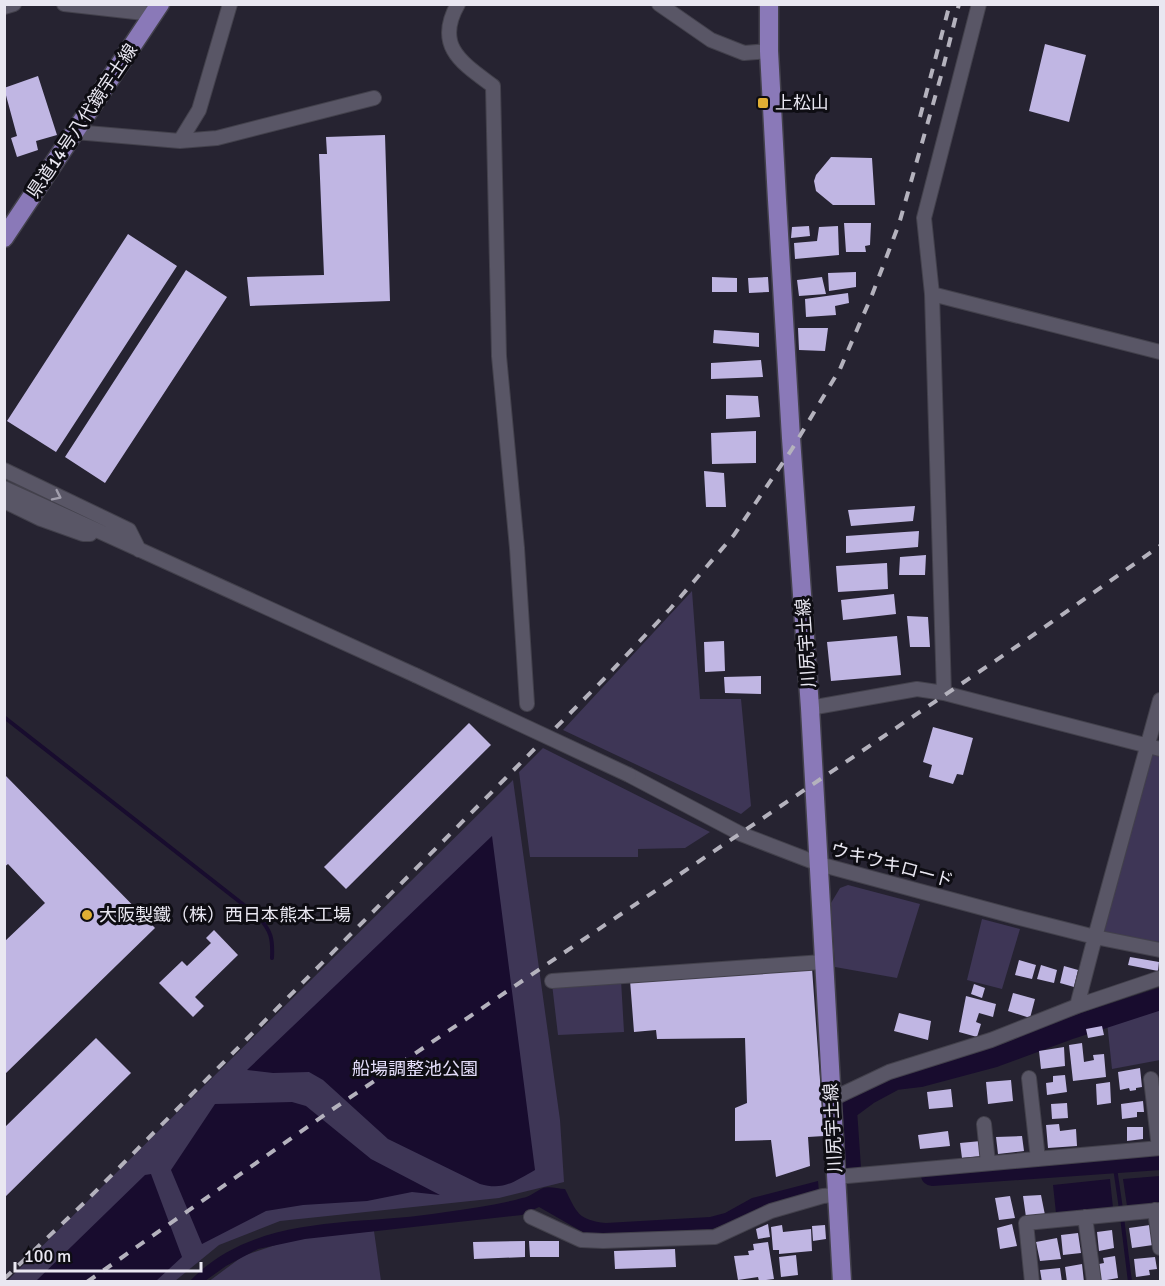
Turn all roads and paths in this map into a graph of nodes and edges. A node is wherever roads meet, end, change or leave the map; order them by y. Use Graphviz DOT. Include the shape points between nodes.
graph roads {
  1 [pos="14,4"];
  2 [pos="64,4"];
  3 [pos="230,4"];
  4 [pos="458,4"];
  5 [pos="659,4"];
  6 [pos="769,4"];
  7 [pos="980,4"];
  8 [pos="105,7"];
  9 [pos="4,8"];
  10 [pos="157,9"];
  11 [pos="769,51"];
  12 [pos="374,98"];
  13 [pos="75,132"];
  14 [pos="180,141"];
  15 [pos="4,238"];
  16 [pos="932,294"];
  17 [pos="1161,352"];
  18 [pos="4,470"];
  19 [pos="4,488"];
  20 [pos="4,501"];
  21 [pos="107,535"];
  22 [pos="140,550"];
  23 [pos="944,693"];
  24 [pos="1161,700"];
  25 [pos="527,704"];
  26 [pos="810,708"];
  27 [pos="1155,748"];
  28 [pos="819,864"];
  29 [pos="1095,937"];
  30 [pos="1161,950"];
  31 [pos="823,962"];
  32 [pos="1161,978"];
  33 [pos="552,981"];
  34 [pos="1077,1006"];
  35 [pos="1029,1078"];
  36 [pos="1151,1078"];
  37 [pos="832,1099"];
  38 [pos="984,1124"];
  39 [pos="1160,1148"];
  40 [pos="1038,1159"];
  41 [pos="988,1163"];
  42 [pos="836,1177"];
  43 [pos="836,1195"];
  44 [pos="1158,1210"];
  45 [pos="531,1217"];
  46 [pos="1085,1217"];
  47 [pos="1161,1248"];
  48 [pos="842,1281"];
  49 [pos="1032,1281"];
  50 [pos="1094,1281"];
  1 -- 9 [label="street"];
  2 -- 8 [label="street"];
  3 -- 14 [label="street" via="199,110"];
  4 -- 25 [label="street" via="450,19 448,35 454,52 493,86 499,356"];
  5 -- 11 [label="street" via="711,40 744,53"];
  6 -- 11 [label="main road, 川尻宇土線"];
  7 -- 16 [label="street" via="924,218"];
  8 -- 10 [label="street"];
  10 -- 13 [label="main road, 県道14号八代鏡宇土線"];
  11 -- 26 [label="main road, 川尻宇土線"];
  12 -- 14 [label="street" via="217,138"];
  13 -- 14 [label="street"];
  13 -- 15 [label="main road, 県道14号八代鏡宇土線"];
  16 -- 17 [label="street"];
  16 -- 23 [label="street"];
  18 -- 22 [label="street, one-way" via="129,530"];
  19 -- 21 [label="street, ウキウキロード"];
  20 -- 21 [label="street" via="83,534"];
  21 -- 22 [label="street, ウキウキロード"];
  22 -- 28 [label="street, ウキウキロード, bridge" via="629,775 741,834"];
  23 -- 26 [label="street" via="917,690"];
  23 -- 27 [label="street"];
  24 -- 27 [label="street"];
  26 -- 28 [label="main road, 川尻宇土線"];
  27 -- 29 [label="street"];
  28 -- 29 [label="street, ウキウキロード"];
  28 -- 31 [label="main road, 川尻宇土線"];
  29 -- 30 [label="street, ウキウキロード"];
  29 -- 34 [label="street"];
  31 -- 33 [label="street"];
  31 -- 37 [label="main road, 川尻宇土線"];
  32 -- 34 [label="street"];
  34 -- 37 [label="street" via="991,1040 889,1072"];
  35 -- 40 [label="street"];
  36 -- 39 [label="street"];
  37 -- 42 [label="main road, 川尻宇土線"];
  38 -- 41 [label="street"];
  39 -- 40 [label="street"];
  40 -- 41 [label="street"];
  41 -- 42 [label="street"];
  42 -- 43 [label="main road, 川尻宇土線"];
  43 -- 45 [label="street" via="771,1211 714,1237 581,1240"];
  43 -- 48 [label="main road, 川尻宇土線"];
  44 -- 46 [label="street"];
  44 -- 47 [label="street"];
  46 -- 49 [label="street" via="1026,1223"];
  46 -- 50 [label="street"];
}
